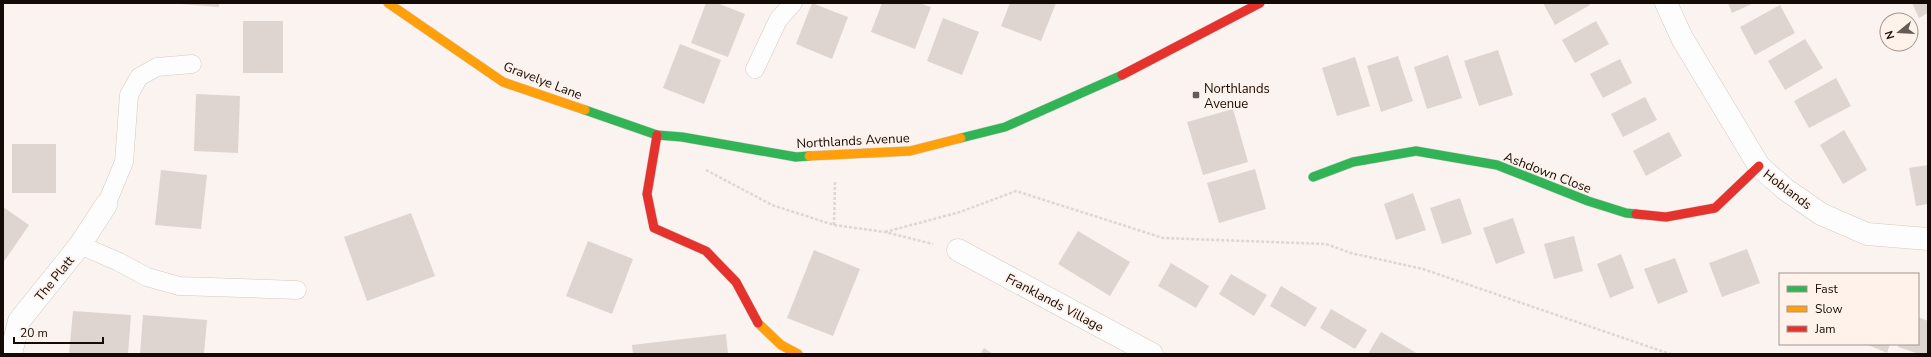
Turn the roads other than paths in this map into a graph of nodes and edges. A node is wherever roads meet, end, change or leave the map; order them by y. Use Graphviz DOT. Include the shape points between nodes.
graph roads {
  1 [pos="388,3"];
  2 [pos="793,3"];
  3 [pos="1260,3"];
  4 [pos="1666,3"];
  5 [pos="192,64"];
  6 [pos="755,69"];
  7 [pos="657,135"];
  8 [pos="682,137"];
  9 [pos="1758,166"];
  10 [pos="1313,177"];
  11 [pos="106,205"];
  12 [pos="1928,239"];
  13 [pos="80,245"];
  14 [pos="958,250"];
  15 [pos="297,290"];
  16 [pos="11,354"];
  17 [pos="798,354"];
  18 [pos="1152,354"];
  1 -- 7 [label="street, Gravelye Lane" via="503,82"];
  2 -- 6 [label="lane" via="778,20"];
  3 -- 8 [label="street, Northlands Avenue" via="1123,75 1005,127 910,151 796,158"];
  4 -- 9 [label="street, Hoblands" via="1682,38"];
  5 -- 11 [label="lane" via="157,67 139,77 129,95 124,162"];
  7 -- 8 [label="street, Gravelye Lane"];
  7 -- 17 [label="street" via="647,194 654,228 706,251 736,282 758,323 781,345"];
  9 -- 10 [label="street, Ashdown Close" via="1715,208 1666,217 1626,213 1588,201 1497,165 1416,150 1353,162"];
  9 -- 12 [label="street, Hoblands" via="1784,189 1821,214 1867,234"];
  11 -- 13 [label="street, The Platt"];
  13 -- 15 [label="lane" via="147,277 179,286"];
  13 -- 16 [label="street, The Platt" via="19,321"];
  14 -- 18 [label="street, Franklands Village"];
}
